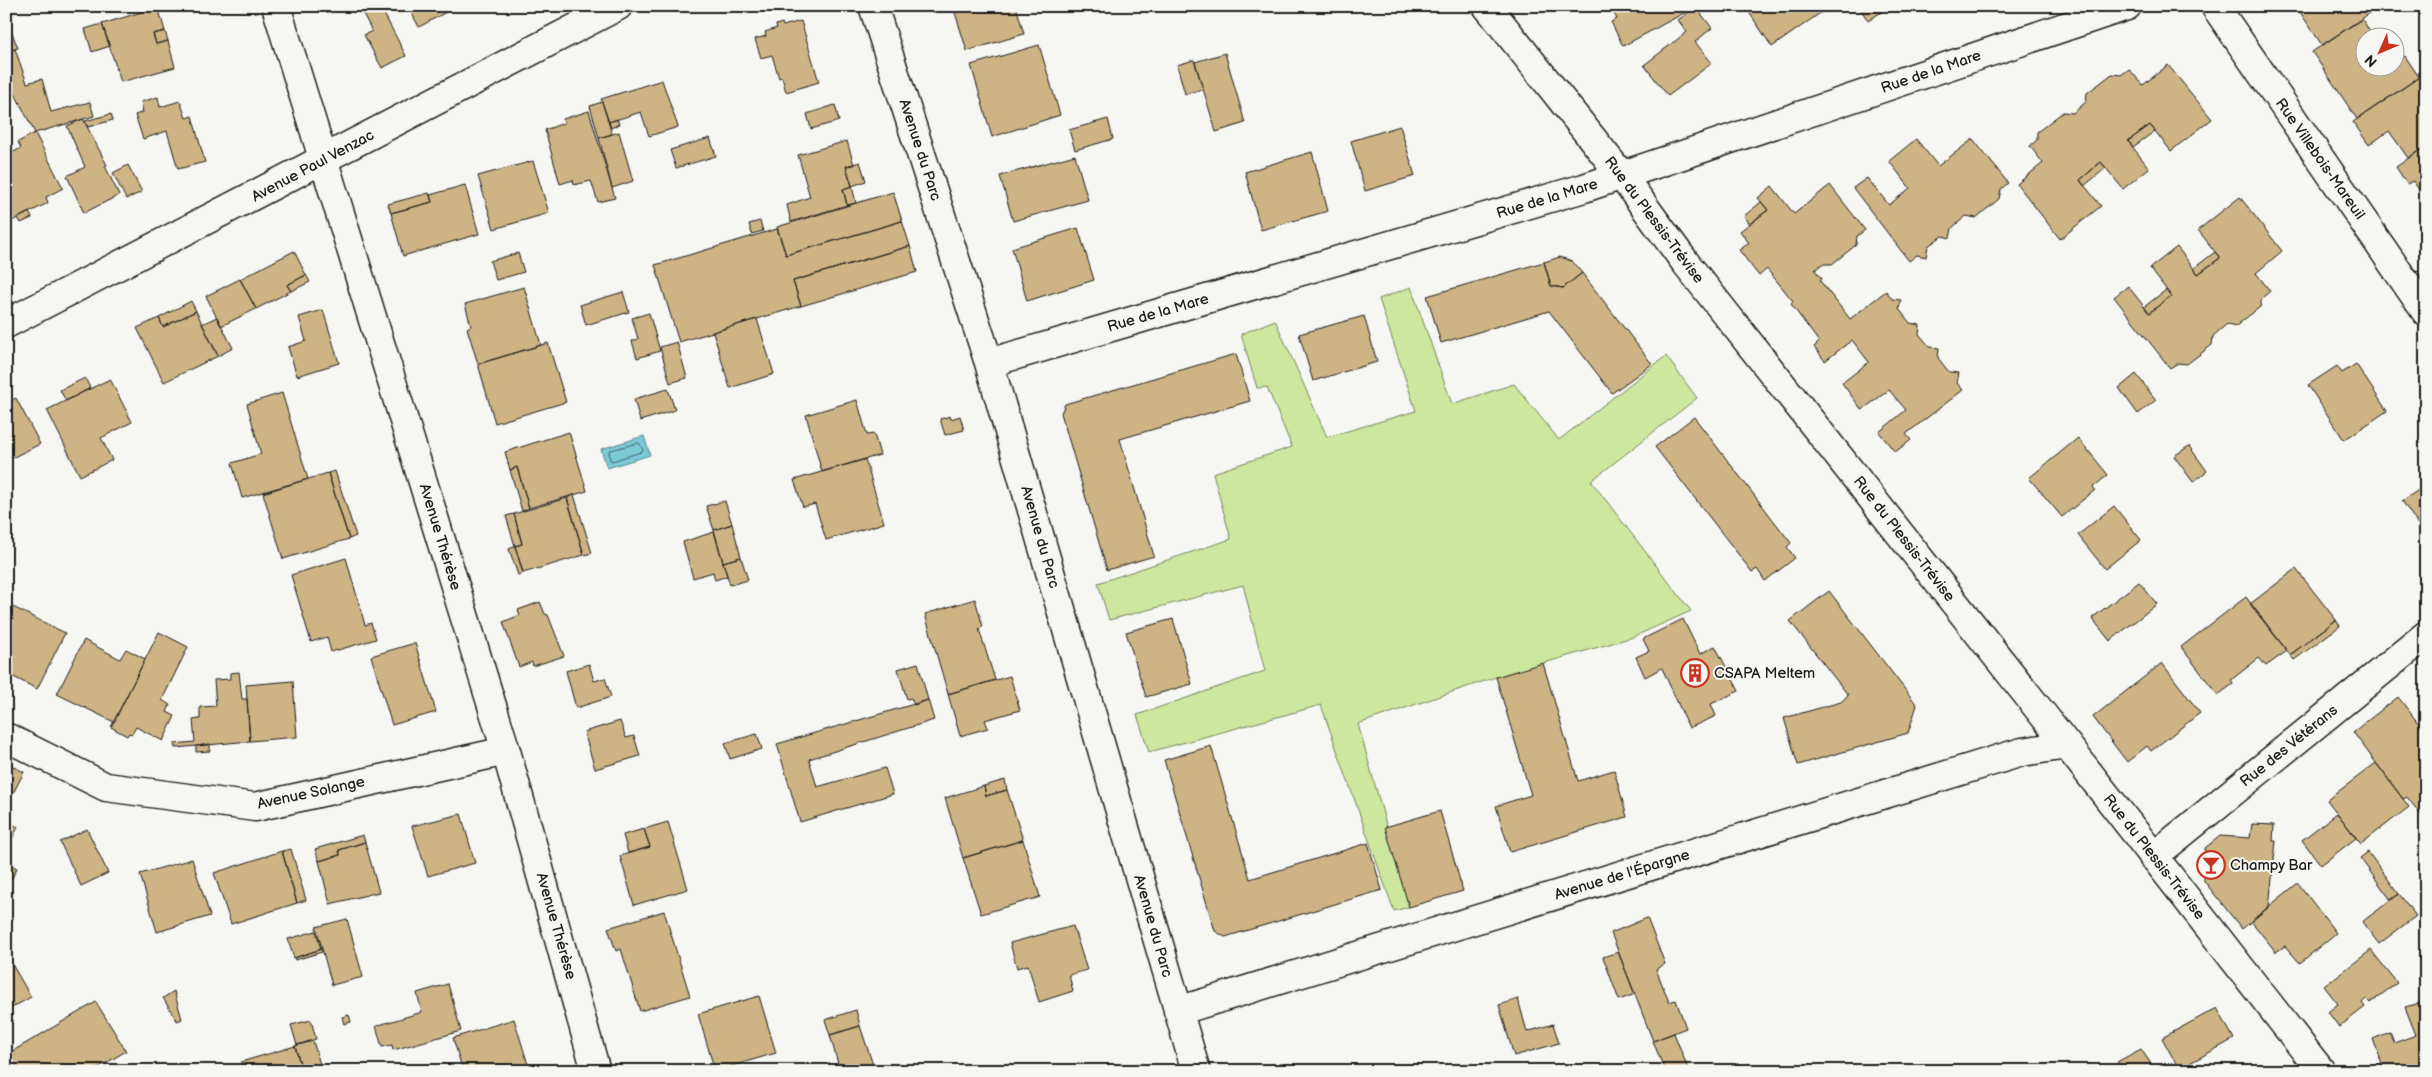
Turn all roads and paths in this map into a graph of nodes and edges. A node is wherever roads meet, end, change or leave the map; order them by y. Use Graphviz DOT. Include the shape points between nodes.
graph roads {
  1 [pos="276,6"];
  2 [pos="618,6"];
  3 [pos="873,6"];
  4 [pos="1487,6"];
  5 [pos="2128,6"];
  6 [pos="2214,6"];
  7 [pos="323,161"];
  8 [pos="1622,176"];
  9 [pos="2426,312"];
  10 [pos="6,324"];
  11 [pos="989,363"];
  12 [pos="2426,635"];
  13 [pos="6,737"];
  14 [pos="2067,745"];
  15 [pos="506,751"];
  16 [pos="2153,857"];
  17 [pos="1178,1011"];
  18 [pos="596,1071"];
  19 [pos="1196,1071"];
  20 [pos="2321,1071"];
  1 -- 7 [label="street, Avenue Thérèse"];
  2 -- 7 [label="street, Avenue Paul Venzac"];
  3 -- 11 [label="street, Avenue du Parc"];
  4 -- 8 [label="street, Rue du Plessis-Trévise"];
  5 -- 8 [label="street, Rue de la Mare"];
  6 -- 9 [label="street, Rue Villebois-Mareuil"];
  7 -- 10 [label="street, Avenue Paul Venzac"];
  7 -- 15 [label="street, Avenue Thérèse"];
  8 -- 11 [label="street, Rue de la Mare"];
  8 -- 14 [label="street, Rue du Plessis-Trévise" via="1691,270"];
  11 -- 17 [label="street, Avenue du Parc"];
  12 -- 16 [label="street, Rue des Vétérans"];
  13 -- 15 [label="street, Avenue Solange" via="106,787 255,807"];
  14 -- 16 [label="street, Rue du Plessis-Trévise"];
  14 -- 17 [label="street, Avenue de l'Épargne" via="2022,752"];
  15 -- 18 [label="street, Avenue Thérèse"];
  16 -- 20 [label="street, Rue du Plessis-Trévise"];
  17 -- 19 [label="street, Avenue du Parc"];
}
